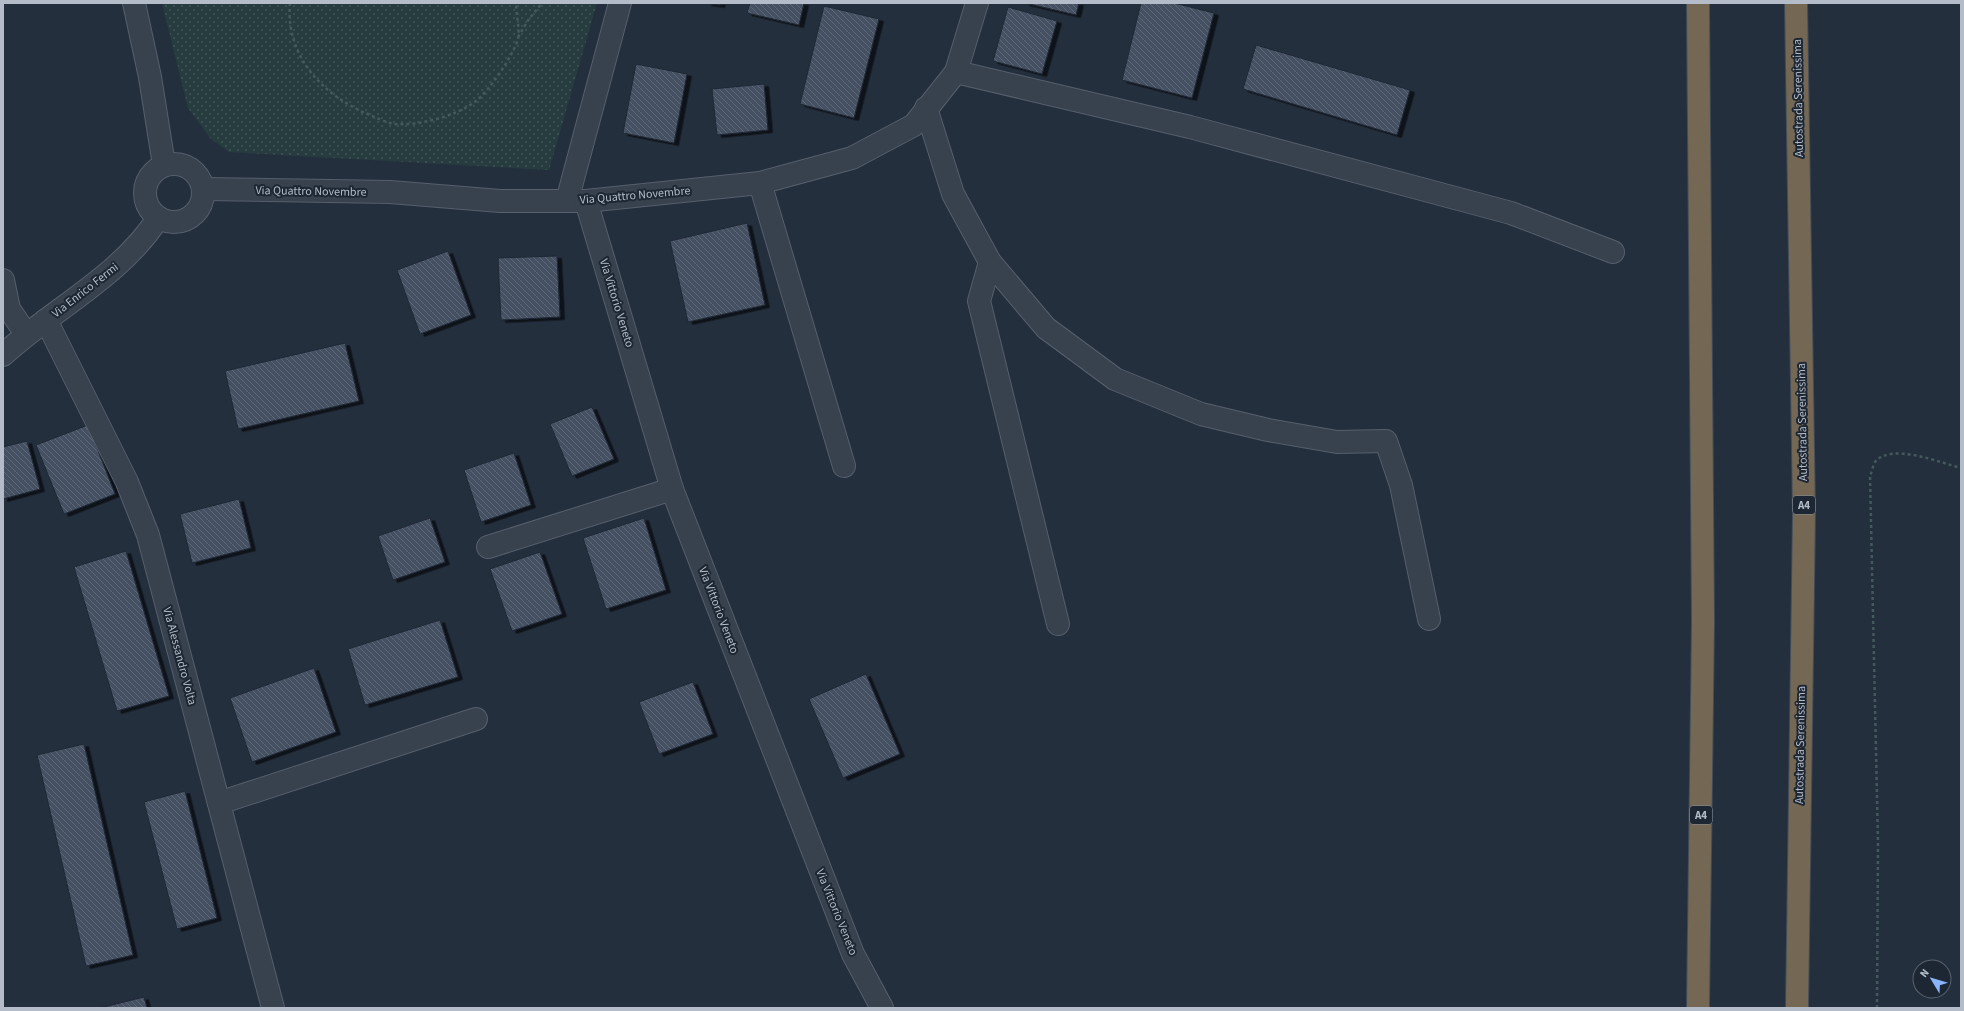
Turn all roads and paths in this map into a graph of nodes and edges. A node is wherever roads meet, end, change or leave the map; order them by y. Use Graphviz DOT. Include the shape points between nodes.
graph roads {
  1 [pos="134,3"];
  2 [pos="290,3"];
  3 [pos="516,3"];
  4 [pos="542,3"];
  5 [pos="620,3"];
  6 [pos="977,3"];
  7 [pos="1698,3"];
  8 [pos="1796,3"];
  9 [pos="518,38"];
  10 [pos="956,72"];
  11 [pos="926,108"];
  12 [pos="164,164"];
  13 [pos="760,182"];
  14 [pos="204,190"];
  15 [pos="577,201"];
  16 [pos="158,218"];
  17 [pos="1613,252"];
  18 [pos="990,262"];
  19 [pos="3,280"];
  20 [pos="46,320"];
  21 [pos="26,334"];
  22 [pos="3,355"];
  23 [pos="844,466"];
  24 [pos="1961,468"];
  25 [pos="672,489"];
  26 [pos="488,547"];
  27 [pos="1429,619"];
  28 [pos="1058,624"];
  29 [pos="476,719"];
  30 [pos="219,803"];
  31 [pos="273,1008"];
  32 [pos="882,1008"];
  33 [pos="1698,1008"];
  34 [pos="1797,1008"];
  35 [pos="1877,1008"];
  1 -- 12 [label="street" via="150,77"];
  2 -- 9 [label="path" via="289,16 294,41 304,64 317,81 352,108 395,124 446,117 476,101 506,64"];
  3 -- 9 [label="path"];
  4 -- 9 [label="path"];
  5 -- 15 [label="street"];
  6 -- 10 [label="street, Via Quattro Novembre"];
  7 -- 33 [label="highway, A4" via="1703,614"];
  8 -- 34 [label="highway, Autostrada Serenissima / A4" via="1804,513"];
  10 -- 11 [label="street, Via Quattro Novembre"];
  10 -- 17 [label="street" via="1190,127 1511,213"];
  11 -- 13 [label="street, Via Quattro Novembre" via="914,125 852,158"];
  11 -- 18 [label="street" via="953,194"];
  12 -- 14 [label="street" via="179,163 193,169 202,181"];
  12 -- 16 [label="street" via="151,174 146,183 148,207"];
  13 -- 15 [label="street, Via Quattro Novembre"];
  13 -- 23 [label="street"];
  14 -- 15 [label="street, Via Quattro Novembre" via="390,192 500,201"];
  14 -- 16 [label="street" via="202,205 184,221 170,222"];
  15 -- 25 [label="street, Via Vittorio Veneto"];
  16 -- 20 [label="street, Via Enrico Fermi" via="147,236 120,263"];
  18 -- 27 [label="street" via="1046,328 1115,379 1201,414 1268,430 1337,442 1386,442 1401,485"];
  18 -- 28 [label="street" via="979,301"];
  19 -- 21 [label="street" via="9,309"];
  20 -- 21 [label="street, Via Enrico Fermi"];
  20 -- 30 [label="street, Via Alessandro Volta" via="127,482 148,535"];
  21 -- 22 [label="street, Via Enrico Fermi"];
  24 -- 35 [label="path" via="1904,453 1887,454 1875,462 1870,476 1878,844"];
  25 -- 26 [label="street"];
  25 -- 32 [label="street, Via Vittorio Veneto" via="853,954"];
  29 -- 30 [label="street"];
  30 -- 31 [label="street, Via Alessandro Volta"];
}
